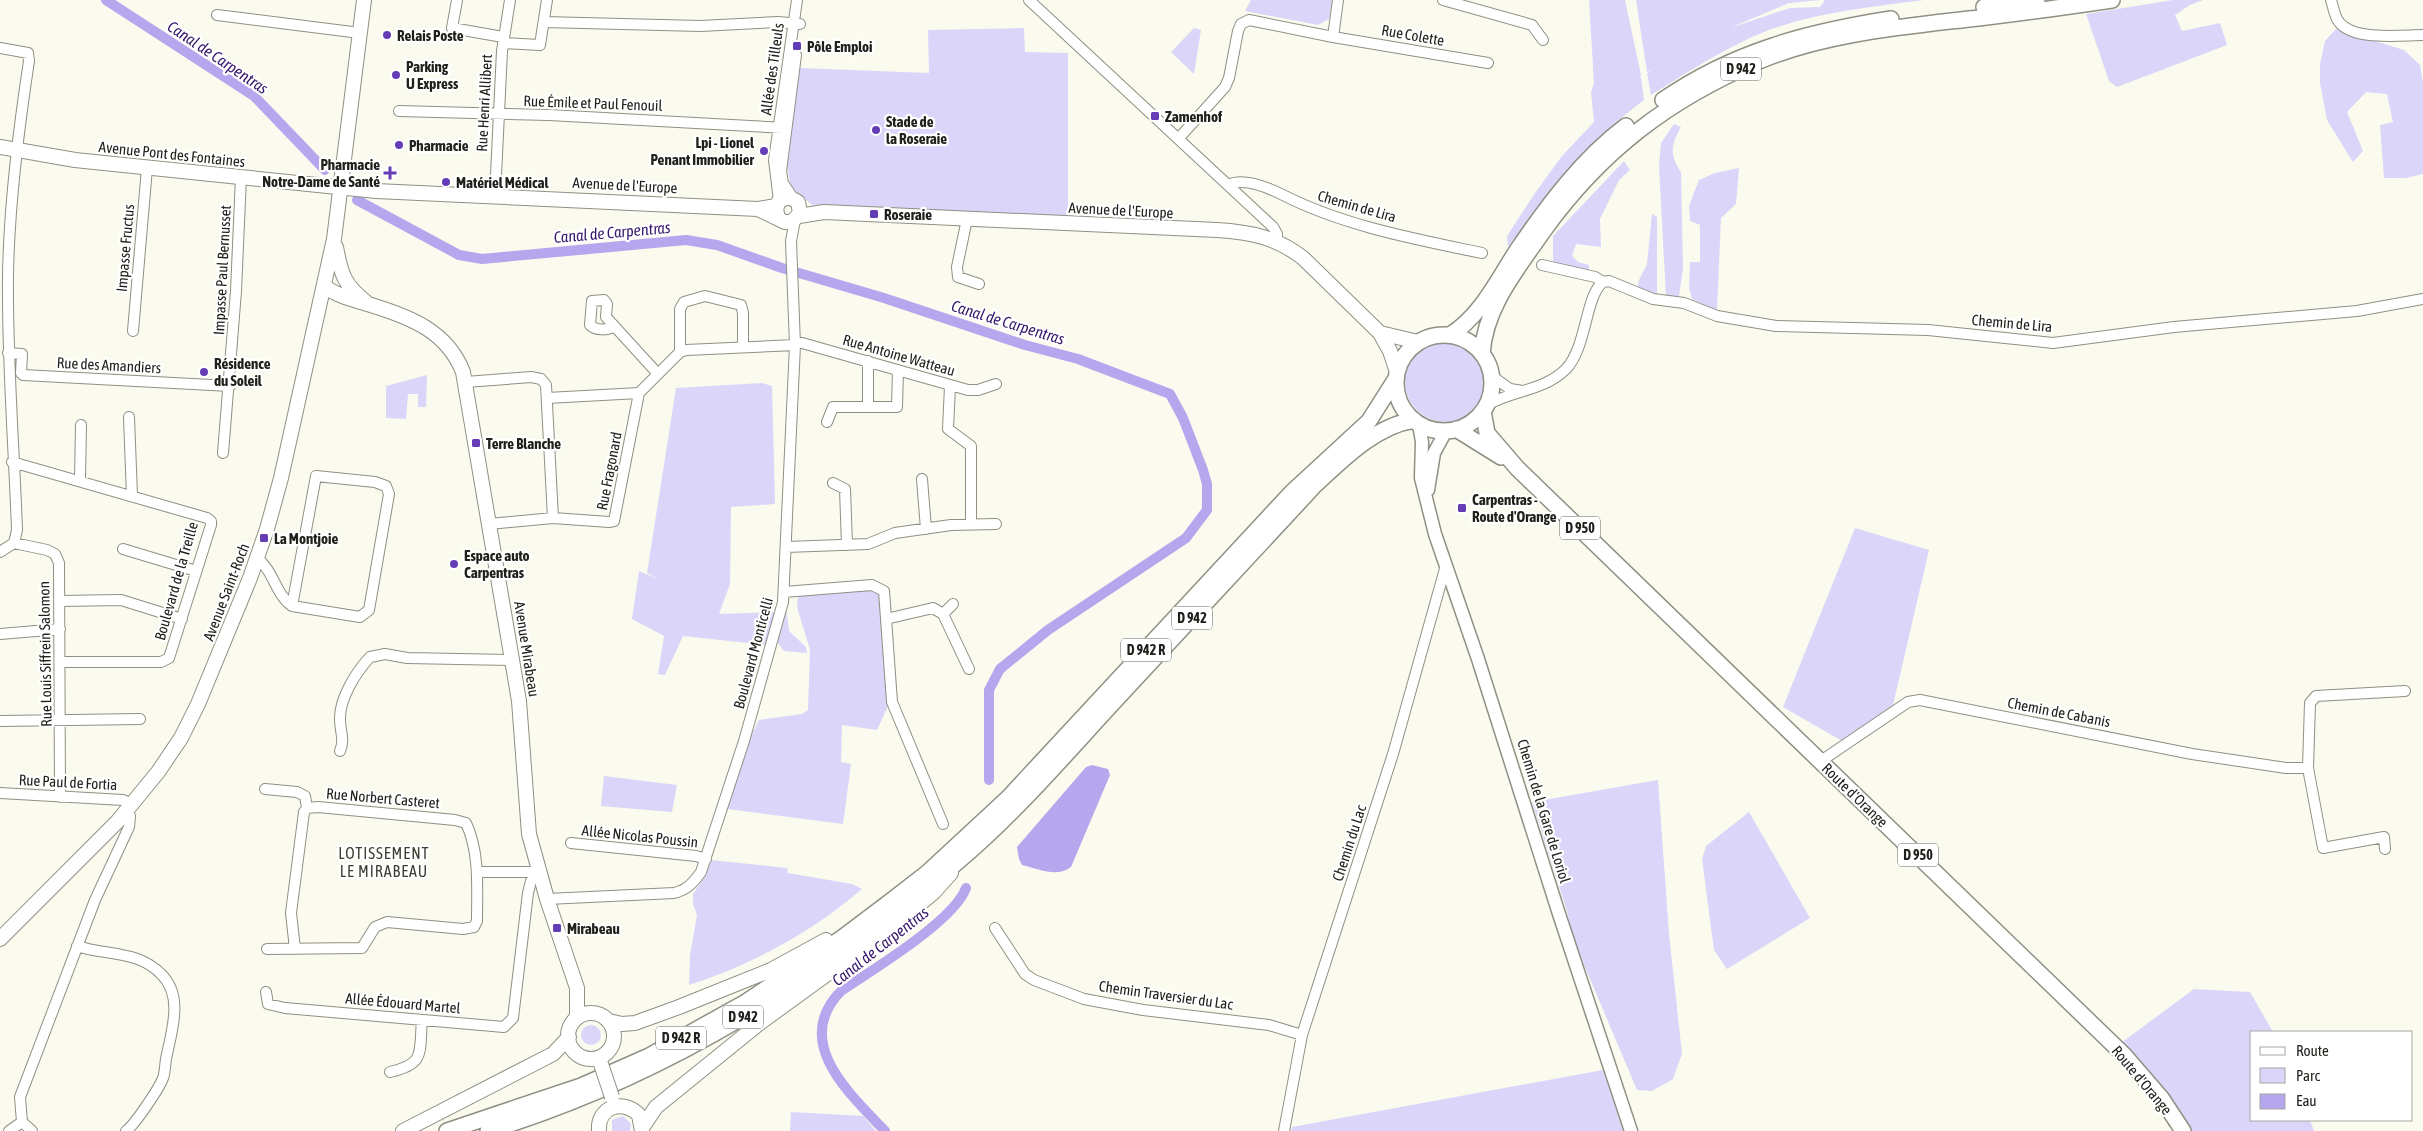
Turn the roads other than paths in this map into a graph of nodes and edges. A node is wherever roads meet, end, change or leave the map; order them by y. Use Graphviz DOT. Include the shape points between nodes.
graph roads {
  1 [pos="364,0"];
  2 [pos="454,0"];
  3 [pos="510,0"];
  4 [pos="547,0"];
  5 [pos="797,0"];
  6 [pos="804,0"];
  7 [pos="1029,0"];
  8 [pos="1338,0"];
  9 [pos="1443,0"];
  10 [pos="2037,0"];
  11 [pos="2112,0"];
  12 [pos="2331,0"];
  13 [pos="217,15"];
  14 [pos="544,22"];
  15 [pos="797,23"];
  16 [pos="360,33"];
  17 [pos="2423,35"];
  18 [pos="1333,37"];
  19 [pos="503,40"];
  20 [pos="1543,40"];
  21 [pos="0,48"];
  22 [pos="1488,63"];
  23 [pos="399,110"];
  24 [pos="498,115"];
  25 [pos="783,128"];
  26 [pos="1179,138"];
  27 [pos="0,147"];
  28 [pos="16,150"];
  29 [pos="147,168"];
  30 [pos="241,177"];
  31 [pos="1228,185"];
  32 [pos="341,188"];
  33 [pos="496,196"];
  34 [pos="788,210"];
  35 [pos="967,219"];
  36 [pos="334,238"];
  37 [pos="1277,241"];
  38 [pos="1482,253"];
  39 [pos="1542,265"];
  40 [pos="1603,282"];
  41 [pos="979,284"];
  42 [pos="324,287"];
  43 [pos="347,293"];
  44 [pos="2423,299"];
  45 [pos="318,313"];
  46 [pos="614,327"];
  47 [pos="133,331"];
  48 [pos="1380,334"];
  49 [pos="1450,335"];
  50 [pos="1418,342"];
  51 [pos="795,343"];
  52 [pos="742,348"];
  53 [pos="6,349"];
  54 [pos="680,352"];
  55 [pos="1482,354"];
  56 [pos="868,361"];
  57 [pos="898,370"];
  58 [pos="658,374"];
  59 [pos="1492,376"];
  60 [pos="1394,381"];
  61 [pos="466,382"];
  62 [pos="996,384"];
  63 [pos="230,386"];
  64 [pos="950,386"];
  65 [pos="1524,391"];
  66 [pos="639,392"];
  67 [pos="547,398"];
  68 [pos="868,407"];
  69 [pos="1485,408"];
  70 [pos="129,417"];
  71 [pos="827,422"];
  72 [pos="1416,422"];
  73 [pos="81,425"];
  74 [pos="1451,430"];
  75 [pos="223,453"];
  76 [pos="12,462"];
  77 [pos="1517,468"];
  78 [pos="922,479"];
  79 [pos="80,480"];
  80 [pos="833,483"];
  81 [pos="132,496"];
  82 [pos="1427,500"];
  83 [pos="553,518"];
  84 [pos="489,524"];
  85 [pos="972,524"];
  86 [pos="996,524"];
  87 [pos="926,529"];
  88 [pos="14,543"];
  89 [pos="847,545"];
  90 [pos="786,548"];
  91 [pos="123,549"];
  92 [pos="0,552"];
  93 [pos="257,558"];
  94 [pos="1446,565"];
  95 [pos="196,571"];
  96 [pos="784,592"];
  97 [pos="59,601"];
  98 [pos="953,604"];
  99 [pos="292,606"];
  100 [pos="943,614"];
  101 [pos="182,618"];
  102 [pos="886,618"];
  103 [pos="60,629"];
  104 [pos="0,634"];
  105 [pos="512,660"];
  106 [pos="61,662"];
  107 [pos="969,669"];
  108 [pos="2405,691"];
  109 [pos="140,719"];
  110 [pos="0,721"];
  111 [pos="61,721"];
  112 [pos="340,751"];
  113 [pos="1821,761"];
  114 [pos="2308,768"];
  115 [pos="265,790"];
  116 [pos="0,793"];
  117 [pos="60,797"];
  118 [pos="129,808"];
  119 [pos="308,808"];
  120 [pos="944,824"];
  121 [pos="571,843"];
  122 [pos="2385,849"];
  123 [pos="969,852"];
  124 [pos="706,859"];
  125 [pos="477,872"];
  126 [pos="539,872"];
  127 [pos="546,899"];
  128 [pos="892,901"];
  129 [pos="995,928"];
  130 [pos="0,939"];
  131 [pos="77,946"];
  132 [pos="267,949"];
  133 [pos="295,949"];
  134 [pos="577,988"];
  135 [pos="266,992"];
  136 [pos="594,1013"];
  137 [pos="577,1018"];
  138 [pos="422,1020"];
  139 [pos="609,1022"];
  140 [pos="1302,1036"];
  141 [pos="568,1038"];
  142 [pos="599,1061"];
  143 [pos="390,1072"];
  144 [pos="613,1102"];
  145 [pos="22,1122"];
  146 [pos="642,1129"];
  147 [pos="9,1131"];
  148 [pos="32,1131"];
  149 [pos="126,1131"];
  150 [pos="402,1131"];
  151 [pos="447,1131"];
  152 [pos="488,1131"];
  153 [pos="599,1131"];
  154 [pos="1284,1131"];
  155 [pos="1631,1131"];
  156 [pos="2183,1131"];
  1 -- 16 [label="main road, Avenue Saint-Roch"];
  2 -- 19 [label="street" via="452,28"];
  3 -- 19 [label="street, Rue Henri Allibert"];
  4 -- 14 [label="street"];
  5 -- 15 [label="street, Allée des Tilleuls"];
  6 -- 15 [label="street, Allée des Tilleuls"];
  7 -- 26 [label="street"];
  8 -- 18 [label="street"];
  9 -- 20 [label="street" via="1532,25"];
  10 -- 49 [label="main road, D 942" via="1829,29 1754,52 1682,86 1620,131 1594,155 1561,191 1478,310 1465,325"];
  11 -- 55 [label="main road, D 942" via="1903,27 1799,48 1760,61 1684,98 1628,137 1587,176 1555,216 1492,311 1484,334"];
  12 -- 17 [label="street" via="2338,20 2347,28 2375,36"];
  13 -- 16 [label="street"];
  14 -- 15 [label="street" via="700,26"];
  14 -- 19 [label="street" via="540,45"];
  15 -- 25 [label="street, Allée des Tilleuls"];
  16 -- 32 [label="main road, Avenue Saint-Roch"];
  18 -- 22 [label="street, Rue Colette"];
  18 -- 26 [label="street, Rue Colette" via="1249,20 1241,24 1225,87"];
  19 -- 24 [label="street, Rue Henri Allibert"];
  21 -- 28 [label="street" via="28,53"];
  23 -- 24 [label="street, Rue Émile et Paul Fenouil"];
  24 -- 25 [label="street, Rue Émile et Paul Fenouil"];
  24 -- 33 [label="street, Rue Henri Allibert"];
  25 -- 34 [label="street, Allée des Tilleuls" via="782,178"];
  26 -- 31 [label="street"];
  27 -- 28 [label="main road, Avenue Pont des Fontaines"];
  28 -- 29 [label="main road, Avenue Pont des Fontaines"];
  28 -- 53 [label="street"];
  29 -- 30 [label="main road, Avenue Pont des Fontaines"];
  29 -- 47 [label="street, Impasse Fructus"];
  30 -- 32 [label="main road, Avenue Pont des Fontaines"];
  30 -- 63 [label="street, Impasse Paul Bernusset"];
  31 -- 37 [label="street" via="1273,227"];
  31 -- 38 [label="street, Chemin de Lira" via="1249,184 1275,191 1321,213"];
  32 -- 33 [label="main road, Avenue de l'Europe"];
  32 -- 36 [label="main road, Avenue Saint-Roch"];
  33 -- 34 [label="main road, Avenue de l'Europe"];
  34 -- 35 [label="main road, Avenue de l'Europe"];
  34 -- 51 [label="street, Boulevard Monticelli"];
  35 -- 37 [label="main road, Avenue de l'Europe" via="1237,232"];
  35 -- 41 [label="street" via="957,267 958,277"];
  36 -- 42 [label="main road, Avenue Saint-Roch"];
  36 -- 43 [label="main road"];
  37 -- 48 [label="main road, Avenue de l'Europe" via="1303,258"];
  39 -- 40 [label="street, Chemin de Lira" via="1595,277"];
  40 -- 44 [label="street, Chemin de Lira" via="1616,282 1640,296 1684,303 1717,316 1768,325 1928,330 2053,343 2174,327 2357,311"];
  40 -- 65 [label="street" via="1596,290 1581,341 1568,367 1547,384"];
  42 -- 43 [label="main road, Avenue Mirabeau"];
  42 -- 45 [label="main road, Avenue Saint-Roch"];
  43 -- 45 [label="main road"];
  43 -- 61 [label="main road, Avenue Mirabeau" via="422,324 436,334 453,352"];
  45 -- 93 [label="main road, Avenue Saint-Roch" via="281,478"];
  46 -- 58 [label="street"];
  48 -- 50 [label="main road"];
  48 -- 60 [label="main road, Avenue de l'Europe" via="1390,351"];
  49 -- 50 [label="main road" via="1428,337"];
  49 -- 55 [label="main road" via="1468,341"];
  50 -- 60 [label="main road" via="1405,355"];
  51 -- 52 [label="street, Rue Antoine Watteau"];
  51 -- 56 [label="street, Rue Antoine Watteau"];
  51 -- 90 [label="street, Boulevard Monticelli"];
  52 -- 54 [label="street, Rue Antoine Watteau"];
  52 -- 54 [label="street" via="744,313 741,305 704,296 684,302 680,309"];
  53 -- 63 [label="street, Rue des Amandiers" via="22,354 23,375"];
  53 -- 76 [label="street" via="7,436"];
  54 -- 58 [label="street"];
  55 -- 59 [label="main road"];
  56 -- 57 [label="street, Rue Antoine Watteau"];
  56 -- 68 [label="street"];
  57 -- 64 [label="street, Rue Antoine Watteau"];
  57 -- 68 [label="street" via="897,407"];
  58 -- 66 [label="street"];
  59 -- 65 [label="street" via="1510,389"];
  59 -- 69 [label="main road, D 950"];
  60 -- 72 [label="main road" via="1402,406"];
  60 -- 128 [label="main road, D 942 R" via="1369,421 1292,492 1008,798"];
  61 -- 67 [label="street" via="531,377 541,379 546,385"];
  61 -- 84 [label="main road, Avenue Mirabeau"];
  62 -- 64 [label="street, Rue Antoine Watteau" via="978,390"];
  63 -- 75 [label="street, Impasse Paul Bernusset"];
  64 -- 85 [label="street" via="948,429 971,446"];
  65 -- 69 [label="street"];
  66 -- 67 [label="street"];
  66 -- 83 [label="street, Rue Fragonard" via="614,521"];
  67 -- 83 [label="street"];
  68 -- 71 [label="street" via="833,407"];
  69 -- 74 [label="main road" via="1471,422"];
  69 -- 77 [label="main road, Route d'Orange / D 950" via="1487,433"];
  70 -- 81 [label="street"];
  72 -- 74 [label="main road, D 950"];
  72 -- 82 [label="street, Chemin de la Gare de Loriol" via="1422,442 1421,478"];
  72 -- 123 [label="main road, D 942" via="1397,425 1370,440 1344,458 1315,485 1032,791"];
  73 -- 79 [label="street"];
  74 -- 77 [label="main road, Route d'Orange / D 950"];
  74 -- 82 [label="street, Chemin de la Gare de Loriol" via="1434,454"];
  76 -- 79 [label="street, Boulevard de la Treille"];
  76 -- 88 [label="street" via="17,530"];
  77 -- 113 [label="main road, Route d'Orange / D 950"];
  78 -- 87 [label="street"];
  79 -- 81 [label="street, Boulevard de la Treille"];
  80 -- 89 [label="street" via="845,489"];
  81 -- 95 [label="street, Boulevard de la Treille" via="210,521"];
  82 -- 94 [label="street, Chemin de la Gare de Loriol"];
  83 -- 84 [label="street, Rue Fragonard"];
  84 -- 105 [label="main road, Avenue Mirabeau"];
  85 -- 86 [label="street"];
  85 -- 87 [label="street"];
  87 -- 89 [label="street" via="895,533 868,544"];
  88 -- 92 [label="street"];
  88 -- 97 [label="street, Rue Louis Siffrein Salomon" via="55,554 59,563"];
  89 -- 90 [label="street"];
  90 -- 96 [label="street, Boulevard Monticelli"];
  91 -- 95 [label="street"];
  93 -- 99 [label="street" via="265,566 279,594"];
  93 -- 118 [label="main road, Avenue Saint-Roch" via="189,722 158,772"];
  94 -- 140 [label="street, Chemin du Lac" via="1392,754"];
  94 -- 155 [label="street, Chemin de la Gare de Loriol"];
  95 -- 101 [label="street, Boulevard de la Treille"];
  96 -- 102 [label="street" via="872,585 884,591"];
  96 -- 124 [label="street, Boulevard Monticelli" via="744,741"];
  97 -- 101 [label="street" via="121,600"];
  97 -- 103 [label="street, Rue Louis Siffrein Salomon"];
  98 -- 100 [label="street"];
  99 -- 99 [label="street" via="360,617 369,610 389,494 386,486 316,476"];
  100 -- 102 [label="street" via="933,608"];
  100 -- 107 [label="street"];
  101 -- 106 [label="street, Boulevard de la Treille" via="166,660"];
  102 -- 120 [label="street" via="892,702"];
  103 -- 104 [label="street"];
  103 -- 106 [label="street, Rue Louis Siffrein Salomon"];
  105 -- 112 [label="street" via="407,658 385,654 370,657 350,686 343,704"];
  105 -- 126 [label="main road, Avenue Mirabeau" via="521,717 526,815"];
  106 -- 111 [label="street, Rue Louis Siffrein Salomon"];
  108 -- 114 [label="street" via="2316,696 2310,702"];
  109 -- 111 [label="street"];
  110 -- 111 [label="street"];
  111 -- 117 [label="street, Rue Louis Siffrein Salomon"];
  113 -- 114 [label="street, Chemin de Cabanis" via="1908,702 1920,700 2192,754 2286,768"];
  113 -- 156 [label="main road, Route d'Orange / D 950" via="2124,1055 2162,1099"];
  114 -- 122 [label="street" via="2322,848 2384,837"];
  115 -- 119 [label="street" via="297,792 305,796"];
  116 -- 117 [label="street, Rue Paul de Fortia"];
  117 -- 118 [label="street, Rue Paul de Fortia" via="123,800"];
  118 -- 130 [label="main road, Avenue Saint-Roch"];
  118 -- 131 [label="street" via="129,827"];
  119 -- 125 [label="street, Rue Norbert Casteret" via="466,823"];
  119 -- 133 [label="street, Rue Norbert Casteret" via="304,812 291,913"];
  121 -- 124 [label="street, Allée Nicolas Poussin"];
  123 -- 146 [label="main road" via="927,898 761,1022 656,1107"];
  123 -- 152 [label="main road, D 942" via="859,941 745,1016 608,1087"];
  124 -- 127 [label="street, Boulevard Monticelli" via="702,872 684,891"];
  125 -- 126 [label="street"];
  125 -- 133 [label="street, Rue Norbert Casteret" via="477,921 474,927 463,929 387,922 375,927 362,948"];
  126 -- 127 [label="main road, Avenue Mirabeau"];
  126 -- 138 [label="street, Allée Édouard Martel" via="530,881 513,1018 504,1027"];
  127 -- 134 [label="main road, Avenue Mirabeau"];
  128 -- 139 [label="main road" via="799,957 771,970 635,1023"];
  128 -- 151 [label="main road, D 942 R" via="746,1002 649,1056 581,1086"];
  129 -- 140 [label="street, Chemin Traversier du Lac" via="1025,974 1084,998 1143,1010 1269,1024"];
  131 -- 145 [label="street" via="20,1097"];
  131 -- 149 [label="street" via="140,959 163,975 174,1000 173,1034 163,1079 140,1117"];
  132 -- 133 [label="street"];
  134 -- 136 [label="main road"];
  134 -- 137 [label="main road"];
  135 -- 138 [label="street, Allée Édouard Martel" via="268,1004 285,1008"];
  136 -- 137 [label="main road"];
  136 -- 139 [label="main road"];
  137 -- 141 [label="main road"];
  138 -- 143 [label="street" via="419,1057 409,1068"];
  139 -- 142 [label="main road" via="614,1033 612,1045"];
  140 -- 154 [label="street, Chemin du Lac"];
  141 -- 142 [label="main road" via="579,1055"];
  141 -- 150 [label="main road" via="552,1054"];
  142 -- 144 [label="main road, bridge"];
  144 -- 146 [label="main road" via="634,1110 642,1121"];
  144 -- 153 [label="main road" via="601,1117"];
  145 -- 147 [label="street"];
  145 -- 148 [label="street"];
}
